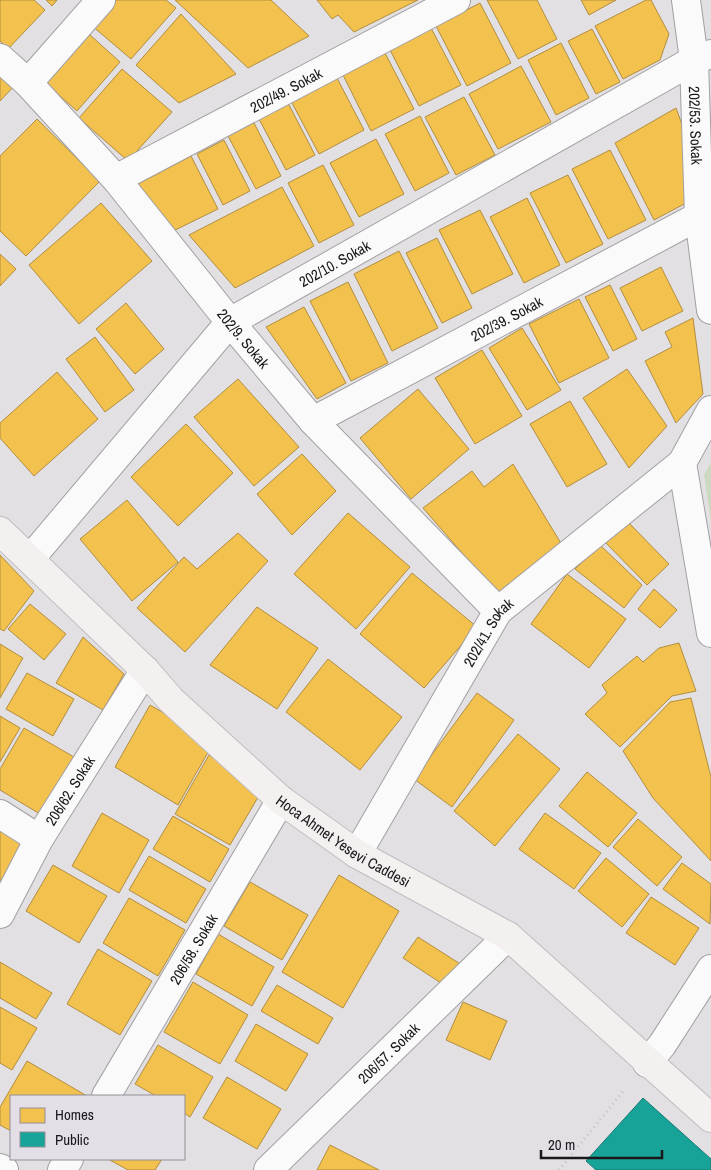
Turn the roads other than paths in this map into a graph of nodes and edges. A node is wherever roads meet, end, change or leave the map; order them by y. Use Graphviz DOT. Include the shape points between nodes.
graph roads {
  1 [pos="101,0"];
  2 [pos="456,0"];
  3 [pos="686,0"];
  4 [pos="702,57"];
  5 [pos="0,58"];
  6 [pos="28,83"];
  7 [pos="116,179"];
  8 [pos="699,216"];
  9 [pos="711,310"];
  10 [pos="230,322"];
  11 [pos="711,410"];
  12 [pos="313,421"];
  13 [pos="682,464"];
  14 [pos="0,531"];
  15 [pos="30,560"];
  16 [pos="498,611"];
  17 [pos="711,632"];
  18 [pos="144,670"];
  19 [pos="281,800"];
  20 [pos="0,814"];
  21 [pos="38,839"];
  22 [pos="357,854"];
  23 [pos="0,914"];
  24 [pos="508,936"];
  25 [pos="711,970"];
  26 [pos="647,1062"];
  27 [pos="107,1095"];
  28 [pos="711,1118"];
  29 [pos="0,1168"];
  30 [pos="4,1170"];
  31 [pos="268,1170"];
  1 -- 6 [label="street"];
  2 -- 7 [label="street, 202/49. Sokak"];
  3 -- 4 [label="street, 202/53. Sokak"];
  4 -- 8 [label="street, 202/53. Sokak"];
  4 -- 10 [label="street, 202/10. Sokak"];
  5 -- 6 [label="street, 202/9. Sokak"];
  6 -- 7 [label="street, 202/9. Sokak"];
  7 -- 10 [label="street, 202/9. Sokak"];
  8 -- 9 [label="street, 202/53. Sokak"];
  8 -- 12 [label="street, 202/39. Sokak"];
  10 -- 12 [label="street, 202/9. Sokak"];
  10 -- 15 [label="street, 202/10. Sokak"];
  11 -- 13 [label="street"];
  12 -- 16 [label="street, 202/9. Sokak"];
  13 -- 16 [label="street, 202/41. Sokak"];
  13 -- 17 [label="street"];
  14 -- 15 [label="main road, Hoca Ahmet Yesevi Caddesi"];
  15 -- 18 [label="main road, Hoca Ahmet Yesevi Caddesi"];
  16 -- 22 [label="street, 202/41. Sokak"];
  18 -- 19 [label="main road, Hoca Ahmet Yesevi Caddesi" via="171,700"];
  18 -- 21 [label="street, 206/62. Sokak"];
  19 -- 22 [label="main road, Hoca Ahmet Yesevi Caddesi"];
  19 -- 27 [label="street, 206/58. Sokak"];
  20 -- 21 [label="street"];
  21 -- 23 [label="street, 206/62. Sokak"];
  22 -- 24 [label="main road, Hoca Ahmet Yesevi Caddesi"];
  24 -- 26 [label="main road, Hoca Ahmet Yesevi Caddesi"];
  24 -- 31 [label="street, 206/57. Sokak"];
  25 -- 26 [label="street" via="662,1045"];
  26 -- 28 [label="main road, Hoca Ahmet Yesevi Caddesi"];
  29 -- 30 [label="street"];
}
